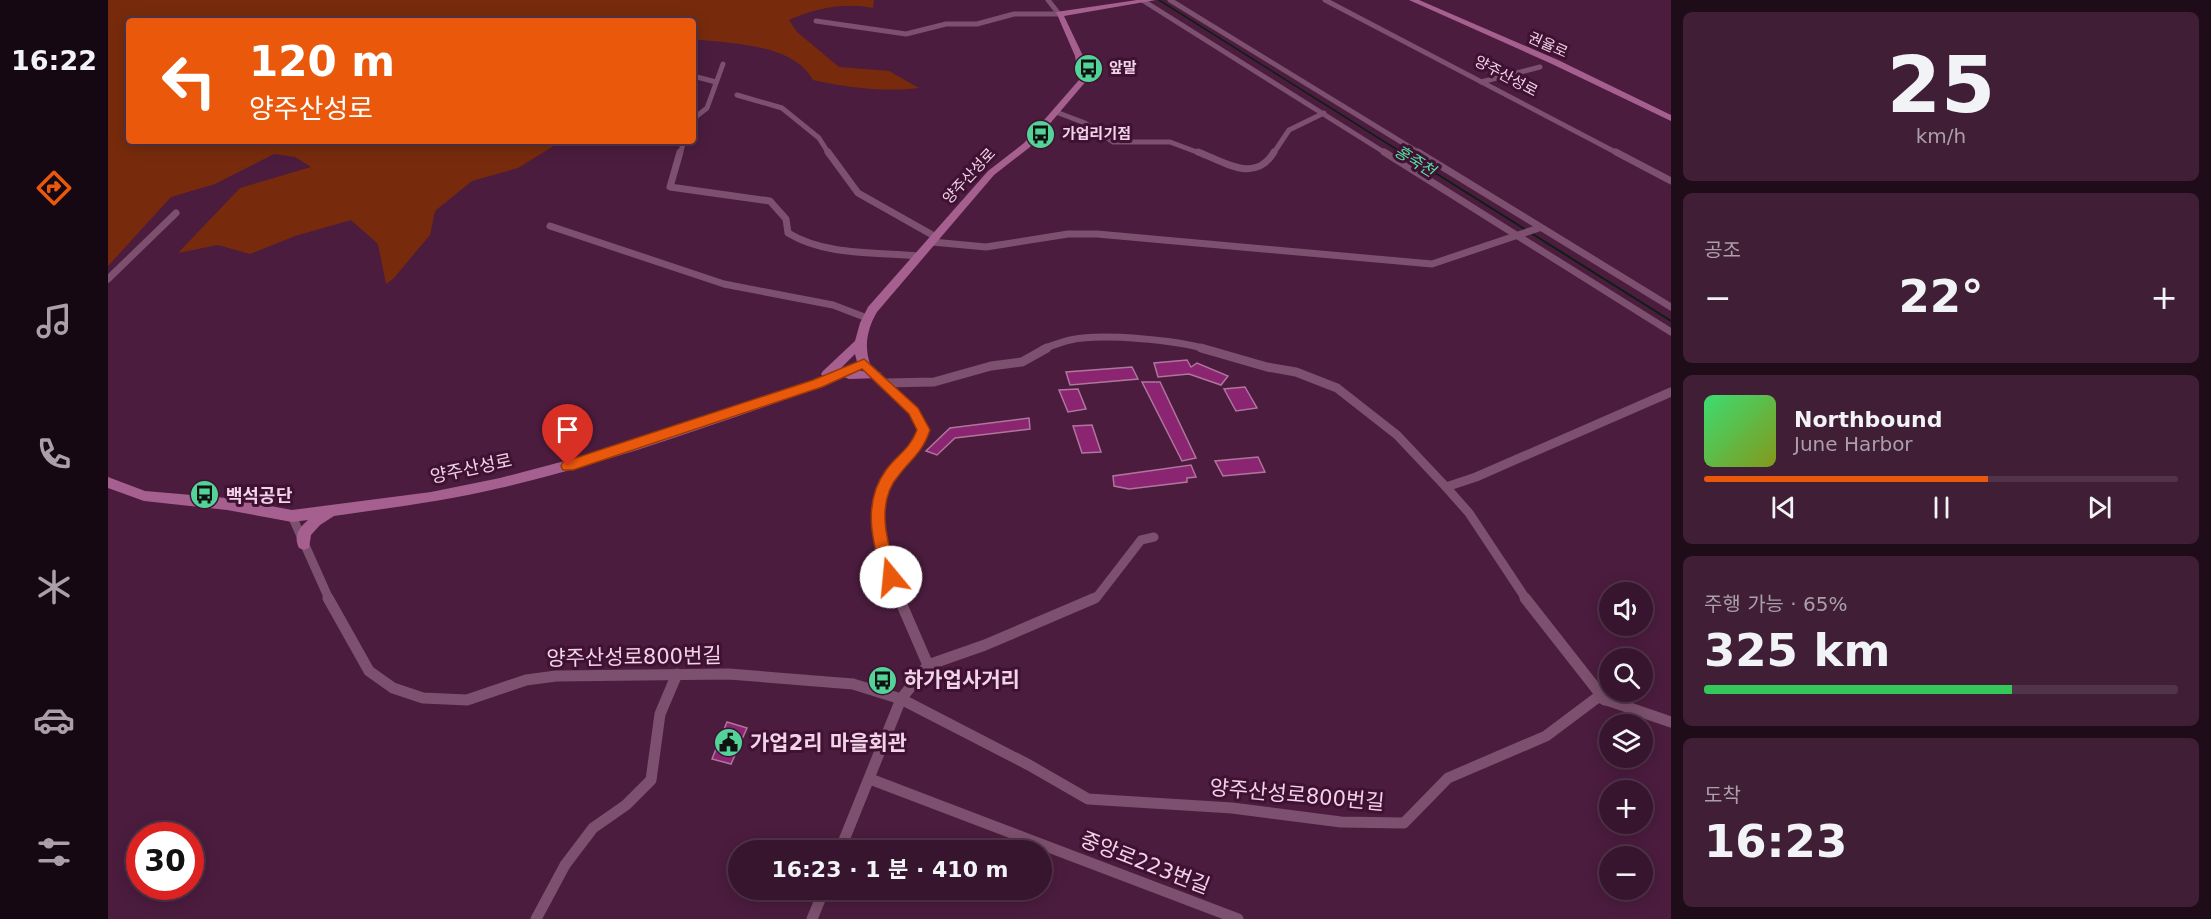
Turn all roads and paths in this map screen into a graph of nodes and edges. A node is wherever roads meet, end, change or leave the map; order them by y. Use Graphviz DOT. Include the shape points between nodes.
graph roads {
  1 [pos="1048,0"];
  2 [pos="1146,0"];
  3 [pos="1170,0"];
  4 [pos="1325,0"];
  5 [pos="1413,0"];
  6 [pos="1059,14"];
  7 [pos="816,21"];
  8 [pos="723,64"];
  9 [pos="1540,67"];
  10 [pos="696,77"];
  11 [pos="717,82"];
  12 [pos="1481,82"];
  13 [pos="737,95"];
  14 [pos="1056,112"];
  15 [pos="1324,112"];
  16 [pos="1357,115"];
  17 [pos="696,117"];
  18 [pos="1671,118"];
  19 [pos="1337,120"];
  20 [pos="683,144"];
  21 [pos="1671,181"];
  22 [pos="176,213"];
  23 [pos="550,226"];
  24 [pos="1539,228"];
  25 [pos="1517,236"];
  26 [pos="934,239"];
  27 [pos="918,256"];
  28 [pos="108,279"];
  29 [pos="1671,307"];
  30 [pos="867,318"];
  31 [pos="1671,332"];
  32 [pos="860,343"];
  33 [pos="864,364"];
  34 [pos="880,379"];
  35 [pos="818,384"];
  36 [pos="1671,392"];
  37 [pos="108,482"];
  38 [pos="1446,487"];
  39 [pos="332,511"];
  40 [pos="292,516"];
  41 [pos="1154,537"];
  42 [pos="304,544"];
  43 [pos="928,665"];
  44 [pos="677,674"];
  45 [pos="1599,693"];
  46 [pos="1599,697"];
  47 [pos="901,699"];
  48 [pos="1611,702"];
  49 [pos="1671,722"];
  50 [pos="870,779"];
  51 [pos="844,840"];
  52 [pos="820,900"];
  53 [pos="536,919"];
  54 [pos="812,919"];
  55 [pos="1238,919"];
  1 -- 6 [label="street, 양주산성로"];
  2 -- 6 [label="street"];
  2 -- 15 [label="street"];
  3 -- 16 [label="street"];
  4 -- 12 [label="street, 양주산성로"];
  5 -- 18 [label="street, 권율로"];
  6 -- 7 [label="street" via="1014,14 977,24 946,24 906,34"];
  6 -- 14 [label="street, 양주산성로" via="1084,75"];
  8 -- 11 [label="street"];
  9 -- 12 [label="street"];
  10 -- 11 [label="street"];
  11 -- 17 [label="street" via="707,108"];
  12 -- 21 [label="street, 양주산성로"];
  13 -- 26 [label="street" via="782,108 819,138 858,193"];
  14 -- 15 [label="street" via="1084,123 1113,142 1170,142 1257,171 1268,163 1287,132"];
  14 -- 26 [label="street, 양주산성로" via="1028,145 991,173"];
  15 -- 19 [label="street"];
  16 -- 19 [label="street"];
  16 -- 24 [label="street"];
  19 -- 25 [label="street"];
  20 -- 27 [label="street" via="670,188 770,201 786,219 788,232 798,241"];
  22 -- 28 [label="street"];
  23 -- 30 [label="street" via="724,284 808,299"];
  24 -- 25 [label="street"];
  24 -- 29 [label="street"];
  25 -- 26 [label="street" via="1432,264 1097,234 1068,234 986,247"];
  25 -- 31 [label="street"];
  26 -- 27 [label="street, 양주산성로"];
  27 -- 30 [label="street, 양주산성로"];
  30 -- 32 [label="street, 양주산성로"];
  32 -- 33 [label="street, 양주산성로"];
  32 -- 35 [label="street"];
  33 -- 34 [label="street"];
  33 -- 35 [label="street, 양주산성로"];
  34 -- 35 [label="street" via="852,374"];
  34 -- 38 [label="street" via="934,382 1022,362 1042,349 1070,340 1185,343 1267,368 1296,372 1337,388 1397,435"];
  34 -- 43 [label="street" via="914,411 924,430 918,448 886,482 877,513 880,543 891,577"];
  35 -- 39 [label="street, 양주산성로" via="576,464 473,489"];
  36 -- 38 [label="street"];
  37 -- 40 [label="street, 양주산성로" via="144,496 227,504"];
  38 -- 45 [label="street" via="1469,513 1548,630"];
  39 -- 40 [label="street, 양주산성로"];
  39 -- 42 [label="street" via="309,527 304,533"];
  40 -- 42 [label="street, 양주산성로800번길"];
  41 -- 43 [label="street" via="1141,540 1097,597"];
  42 -- 44 [label="street, 양주산성로800번길" via="329,600 369,671 408,694 453,702 541,677"];
  43 -- 47 [label="street"];
  44 -- 47 [label="street, 양주산성로800번길" via="832,681 874,688"];
  44 -- 53 [label="street" via="660,714 651,780 626,805 593,828 565,865"];
  46 -- 47 [label="street, 양주산성로800번길" via="1546,736 1448,778 1404,823 1341,822 1232,808 1088,799"];
  47 -- 50 [label="street"];
  48 -- 49 [label="street"];
  50 -- 51 [label="street"];
  50 -- 55 [label="street, 중앙로223번길"];
  52 -- 54 [label="street"];
}
